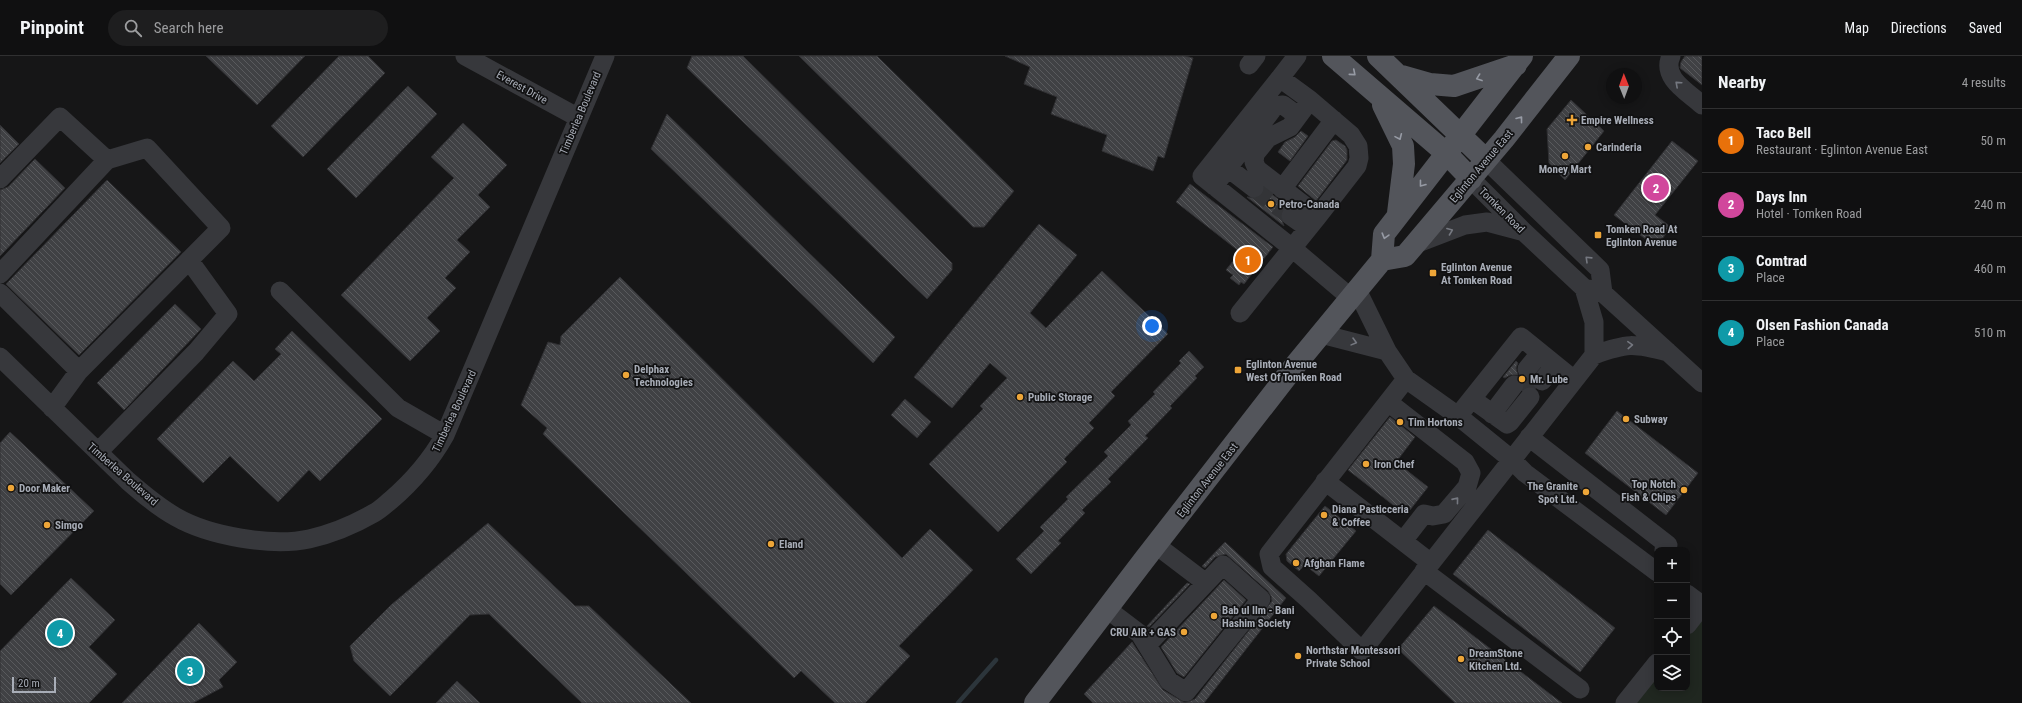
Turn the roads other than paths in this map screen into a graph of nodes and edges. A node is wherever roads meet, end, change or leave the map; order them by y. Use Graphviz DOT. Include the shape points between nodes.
graph roads {
  1 [pos="465,56"];
  2 [pos="605,56"];
  3 [pos="1297,56"];
  4 [pos="1333,56"];
  5 [pos="1378,56"];
  6 [pos="1569,56"];
  7 [pos="1671,56"];
  8 [pos="1519,60"];
  9 [pos="1398,75"];
  10 [pos="1280,78"];
  11 [pos="1374,90"];
  12 [pos="1310,100"];
  13 [pos="1702,105"];
  14 [pos="1298,116"];
  15 [pos="579,118"];
  16 [pos="1334,120"];
  17 [pos="1461,136"];
  18 [pos="1447,154"];
  19 [pos="107,160"];
  20 [pos="1486,160"];
  21 [pos="1228,168"];
  22 [pos="1471,179"];
  23 [pos="0,180"];
  24 [pos="1214,186"];
  25 [pos="1254,188"];
  26 [pos="1282,188"];
  27 [pos="1398,215"];
  28 [pos="1291,216"];
  29 [pos="1313,222"];
  30 [pos="1524,232"];
  31 [pos="1413,245"];
  32 [pos="1292,248"];
  33 [pos="189,260"];
  34 [pos="1382,260"];
  35 [pos="0,274"];
  36 [pos="1584,288"];
  37 [pos="280,291"];
  38 [pos="0,293"];
  39 [pos="1604,293"];
  40 [pos="1354,294"];
  41 [pos="1240,313"];
  42 [pos="1321,334"];
  43 [pos="1387,351"];
  44 [pos="1668,352"];
  45 [pos="1594,355"];
  46 [pos="0,357"];
  47 [pos="1548,359"];
  48 [pos="79,371"];
  49 [pos="1534,375"];
  50 [pos="1406,379"];
  51 [pos="1574,380"];
  52 [pos="1702,383"];
  53 [pos="1522,391"];
  54 [pos="1472,399"];
  55 [pos="1388,402"];
  56 [pos="52,408"];
  57 [pos="1458,416"];
  58 [pos="445,435"];
  59 [pos="1528,437"];
  60 [pos="98,452"];
  61 [pos="1511,459"];
  62 [pos="1325,481"];
  63 [pos="1403,541"];
  64 [pos="1156,545"];
  65 [pos="1666,547"];
  66 [pos="1654,566"];
  67 [pos="1427,567"];
  68 [pos="1206,583"];
  69 [pos="1690,596"];
  70 [pos="1702,606"];
  71 [pos="1107,609"];
  72 [pos="1690,621"];
  73 [pos="1147,645"];
  74 [pos="1654,667"];
  75 [pos="1580,689"];
  76 [pos="1035,703"];
  77 [pos="1625,703"];
  1 -- 15 [label="street, Everest Drive"];
  2 -- 15 [label="street, Timberlea Boulevard"];
  3 -- 10 [label="street"];
  4 -- 11 [label="main road, Tomken Road, one-way"];
  5 -- 9 [label="main road"];
  20 -- 6 [label="main road, Eglinton Avenue East, one-way"];
  13 -- 7 [label="street, one-way" via="1671,78 1668,70"];
  8 -- 9 [label="main road, one-way" via="1454,86 1430,84"];
  8 -- 17 [label="main road"];
  9 -- 17 [label="main road"];
  10 -- 12 [label="street"];
  10 -- 24 [label="street" via="1202,176"];
  11 -- 18 [label="main road, Tomken Road"];
  11 -- 27 [label="main road, one-way" via="1403,146 1404,164"];
  12 -- 14 [label="street"];
  12 -- 16 [label="street"];
  14 -- 21 [label="street" via="1282,105 1275,106"];
  14 -- 26 [label="street" via="1289,128 1267,139 1254,157 1257,169"];
  15 -- 58 [label="street, Timberlea Boulevard"];
  16 -- 26 [label="street"];
  16 -- 29 [label="street" via="1355,140 1359,158 1357,166"];
  17 -- 18 [label="main road"];
  17 -- 20 [label="main road"];
  18 -- 22 [label="main road, Tomken Road"];
  18 -- 27 [label="main road, one-way"];
  19 -- 23 [label="street" via="60,116"];
  19 -- 33 [label="street" via="147,148 221,228"];
  19 -- 35 [label="street"];
  20 -- 22 [label="main road, Eglinton Avenue East"];
  39 -- 20 [label="street, one-way" via="1600,270"];
  21 -- 24 [label="street"];
  21 -- 25 [label="street"];
  22 -- 30 [label="street, Tomken Road"];
  22 -- 31 [label="main road, Eglinton Avenue East"];
  24 -- 32 [label="street"];
  26 -- 29 [label="street"];
  27 -- 34 [label="main road, one-way" via="1384,234"];
  28 -- 29 [label="street"];
  29 -- 32 [label="street"];
  31 -- 30 [label="street, one-way" via="1465,225 1487,222"];
  30 -- 36 [label="street, Tomken Road"];
  31 -- 34 [label="main road, Eglinton Avenue East" via="1405,256"];
  32 -- 40 [label="street"];
  32 -- 41 [label="street"];
  33 -- 48 [label="street"];
  33 -- 60 [label="street" via="228,314 196,352"];
  34 -- 40 [label="main road, Eglinton Avenue East"];
  36 -- 39 [label="street, Tomken Road"];
  36 -- 45 [label="street" via="1594,322"];
  37 -- 58 [label="street" via="398,408"];
  38 -- 48 [label="street"];
  39 -- 44 [label="street, Tomken Road"];
  40 -- 42 [label="main road, Eglinton Avenue East"];
  40 -- 43 [label="street"];
  42 -- 43 [label="street, one-way"];
  42 -- 64 [label="main road, Eglinton Avenue East"];
  43 -- 50 [label="street"];
  45 -- 44 [label="street, one-way" via="1620,346 1640,345"];
  44 -- 52 [label="street, Tomken Road"];
  45 -- 51 [label="street"];
  46 -- 56 [label="street, Timberlea Boulevard"];
  47 -- 49 [label="street"];
  47 -- 51 [label="street"];
  47 -- 54 [label="street" via="1521,337"];
  48 -- 56 [label="street"];
  50 -- 55 [label="street"];
  50 -- 57 [label="street"];
  51 -- 59 [label="street"];
  53 -- 54 [label="street" via="1496,417"];
  54 -- 57 [label="street"];
  55 -- 62 [label="street"];
  63 -- 55 [label="street, one-way" via="1424,514 1437,516 1448,511 1469,484 1470,470 1465,462"];
  56 -- 60 [label="street, Timberlea Boulevard"];
  57 -- 61 [label="street"];
  58 -- 60 [label="street, Timberlea Boulevard" via="435,453 406,487 375,513 342,528 308,539 264,541 220,535 181,520 146,497"];
  59 -- 61 [label="street"];
  59 -- 65 [label="street" via="1668,545"];
  61 -- 66 [label="street" via="1525,473"];
  61 -- 67 [label="street"];
  62 -- 63 [label="street"];
  62 -- 67 [label="street" via="1269,554 1272,567 1362,651"];
  63 -- 67 [label="street"];
  64 -- 68 [label="street"];
  64 -- 71 [label="main road, Eglinton Avenue East"];
  67 -- 75 [label="street"];
  68 -- 73 [label="street"];
  68 -- 73 [label="street" via="1224,565 1261,599 1186,692 1169,681"];
  69 -- 70 [label="street"];
  70 -- 72 [label="street"];
  71 -- 73 [label="street" via="1140,634"];
  71 -- 76 [label="main road, Eglinton Avenue East"];
  74 -- 77 [label="street"];
}
